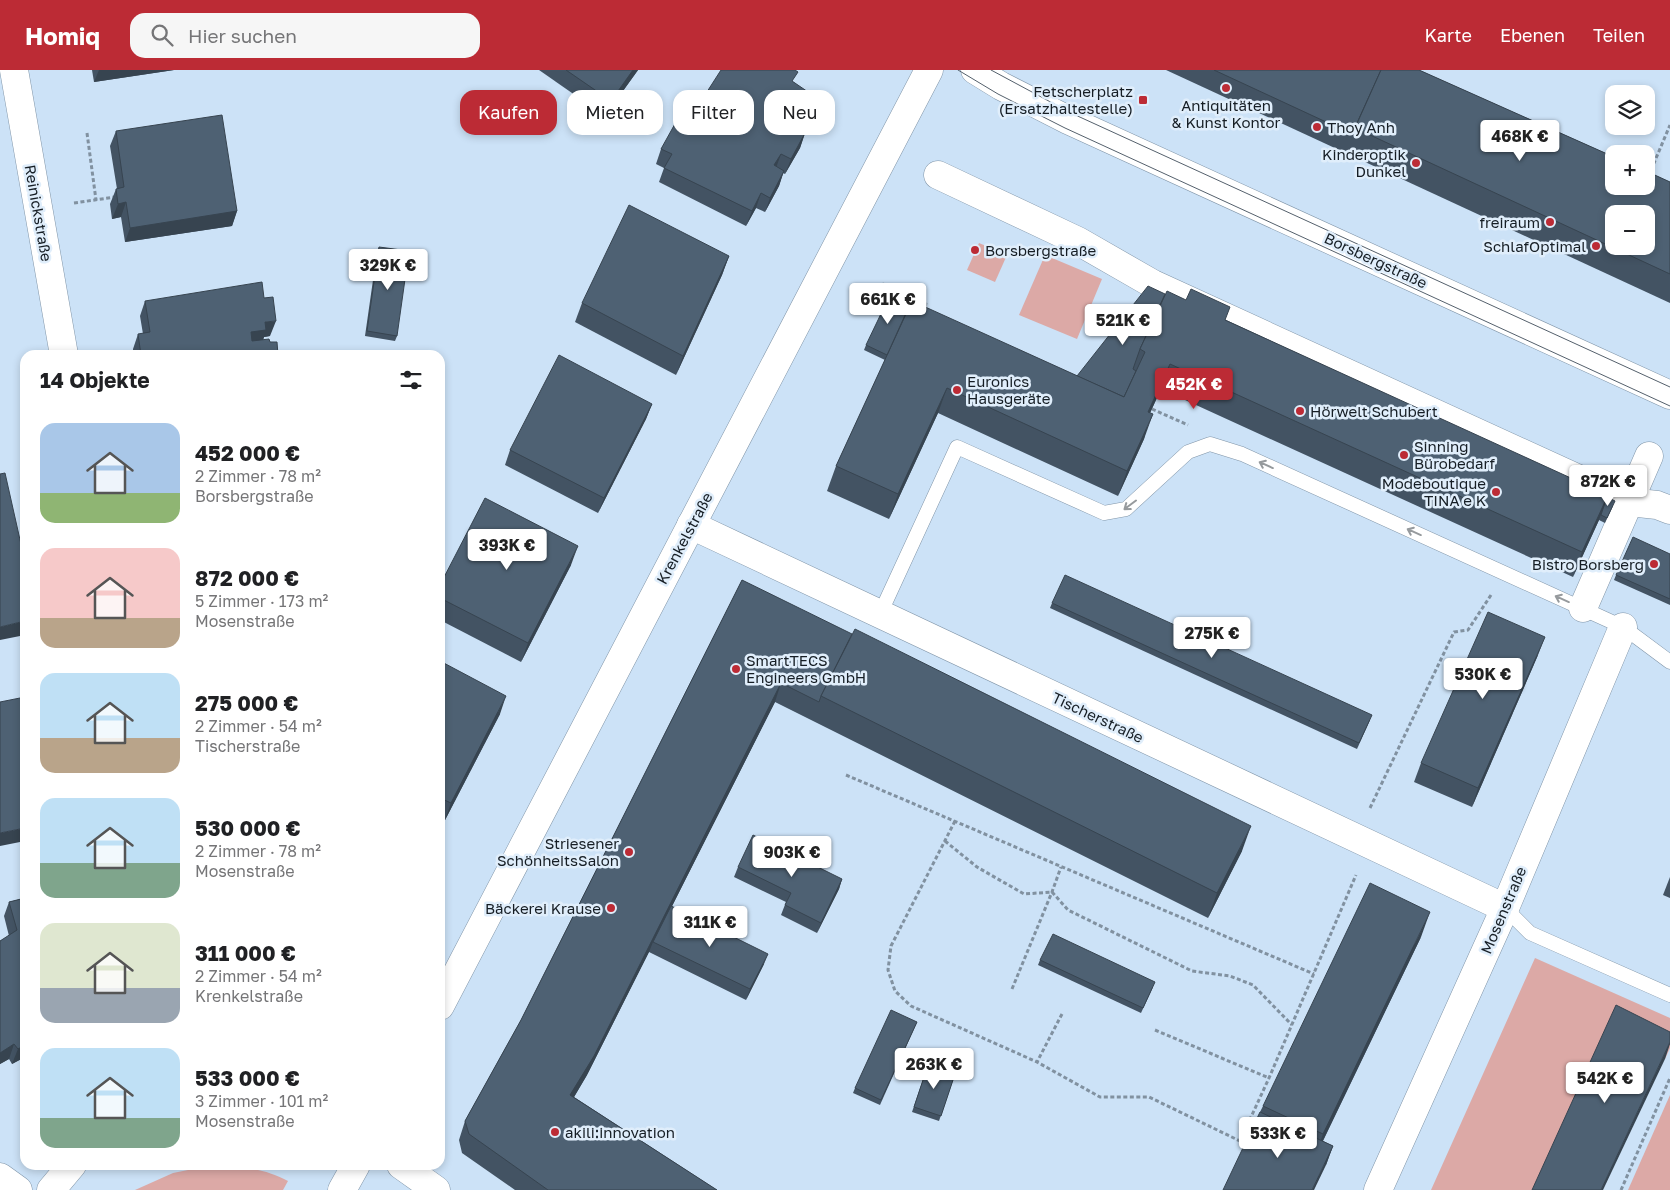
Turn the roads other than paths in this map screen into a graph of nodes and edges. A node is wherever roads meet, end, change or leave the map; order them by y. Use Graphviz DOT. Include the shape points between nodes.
graph roads {
  1 [pos="14,70"];
  2 [pos="928,70"];
  3 [pos="975,70"];
  4 [pos="938,175"];
  5 [pos="63,350"];
  6 [pos="1670,395"];
  7 [pos="1648,456"];
  8 [pos="1629,502"];
  9 [pos="1670,510"];
  10 [pos="691,526"];
  11 [pos="1583,608"];
  12 [pos="880,614"];
  13 [pos="1623,626"];
  14 [pos="1670,662"];
  15 [pos="1505,908"];
  16 [pos="445,996"];
  17 [pos="1670,996"];
  18 [pos="68,1170"];
  19 [pos="353,1170"];
  20 [pos="408,1170"];
  21 [pos="0,1177"];
  22 [pos="18,1190"];
  23 [pos="52,1190"];
  24 [pos="342,1190"];
  25 [pos="436,1190"];
  26 [pos="1378,1190"];
  1 -- 5 [label="street, Reinickstraße"];
  2 -- 10 [label="street, Krenkelstraße"];
  3 -- 6 [label="street, Borsbergstraße" via="1068,120"];
  4 -- 8 [label="street" via="1078,241 1153,284"];
  7 -- 8 [label="street"];
  8 -- 9 [label="street"];
  8 -- 11 [label="street"];
  10 -- 12 [label="street, Tischerstraße"];
  10 -- 16 [label="street, Krenkelstraße"];
  11 -- 12 [label="lane, one-way" via="1242,454 1210,444 1188,452 1126,509 1104,513 957,447"];
  11 -- 13 [label="lane"];
  12 -- 15 [label="street, Tischerstraße"];
  13 -- 14 [label="lane"];
  13 -- 15 [label="street, Mosenstraße"];
  15 -- 17 [label="lane" via="1530,933"];
  15 -- 26 [label="street, Mosenstraße"];
  18 -- 23 [label="street"];
  19 -- 24 [label="street"];
  20 -- 25 [label="street"];
  21 -- 22 [label="street"];
}
